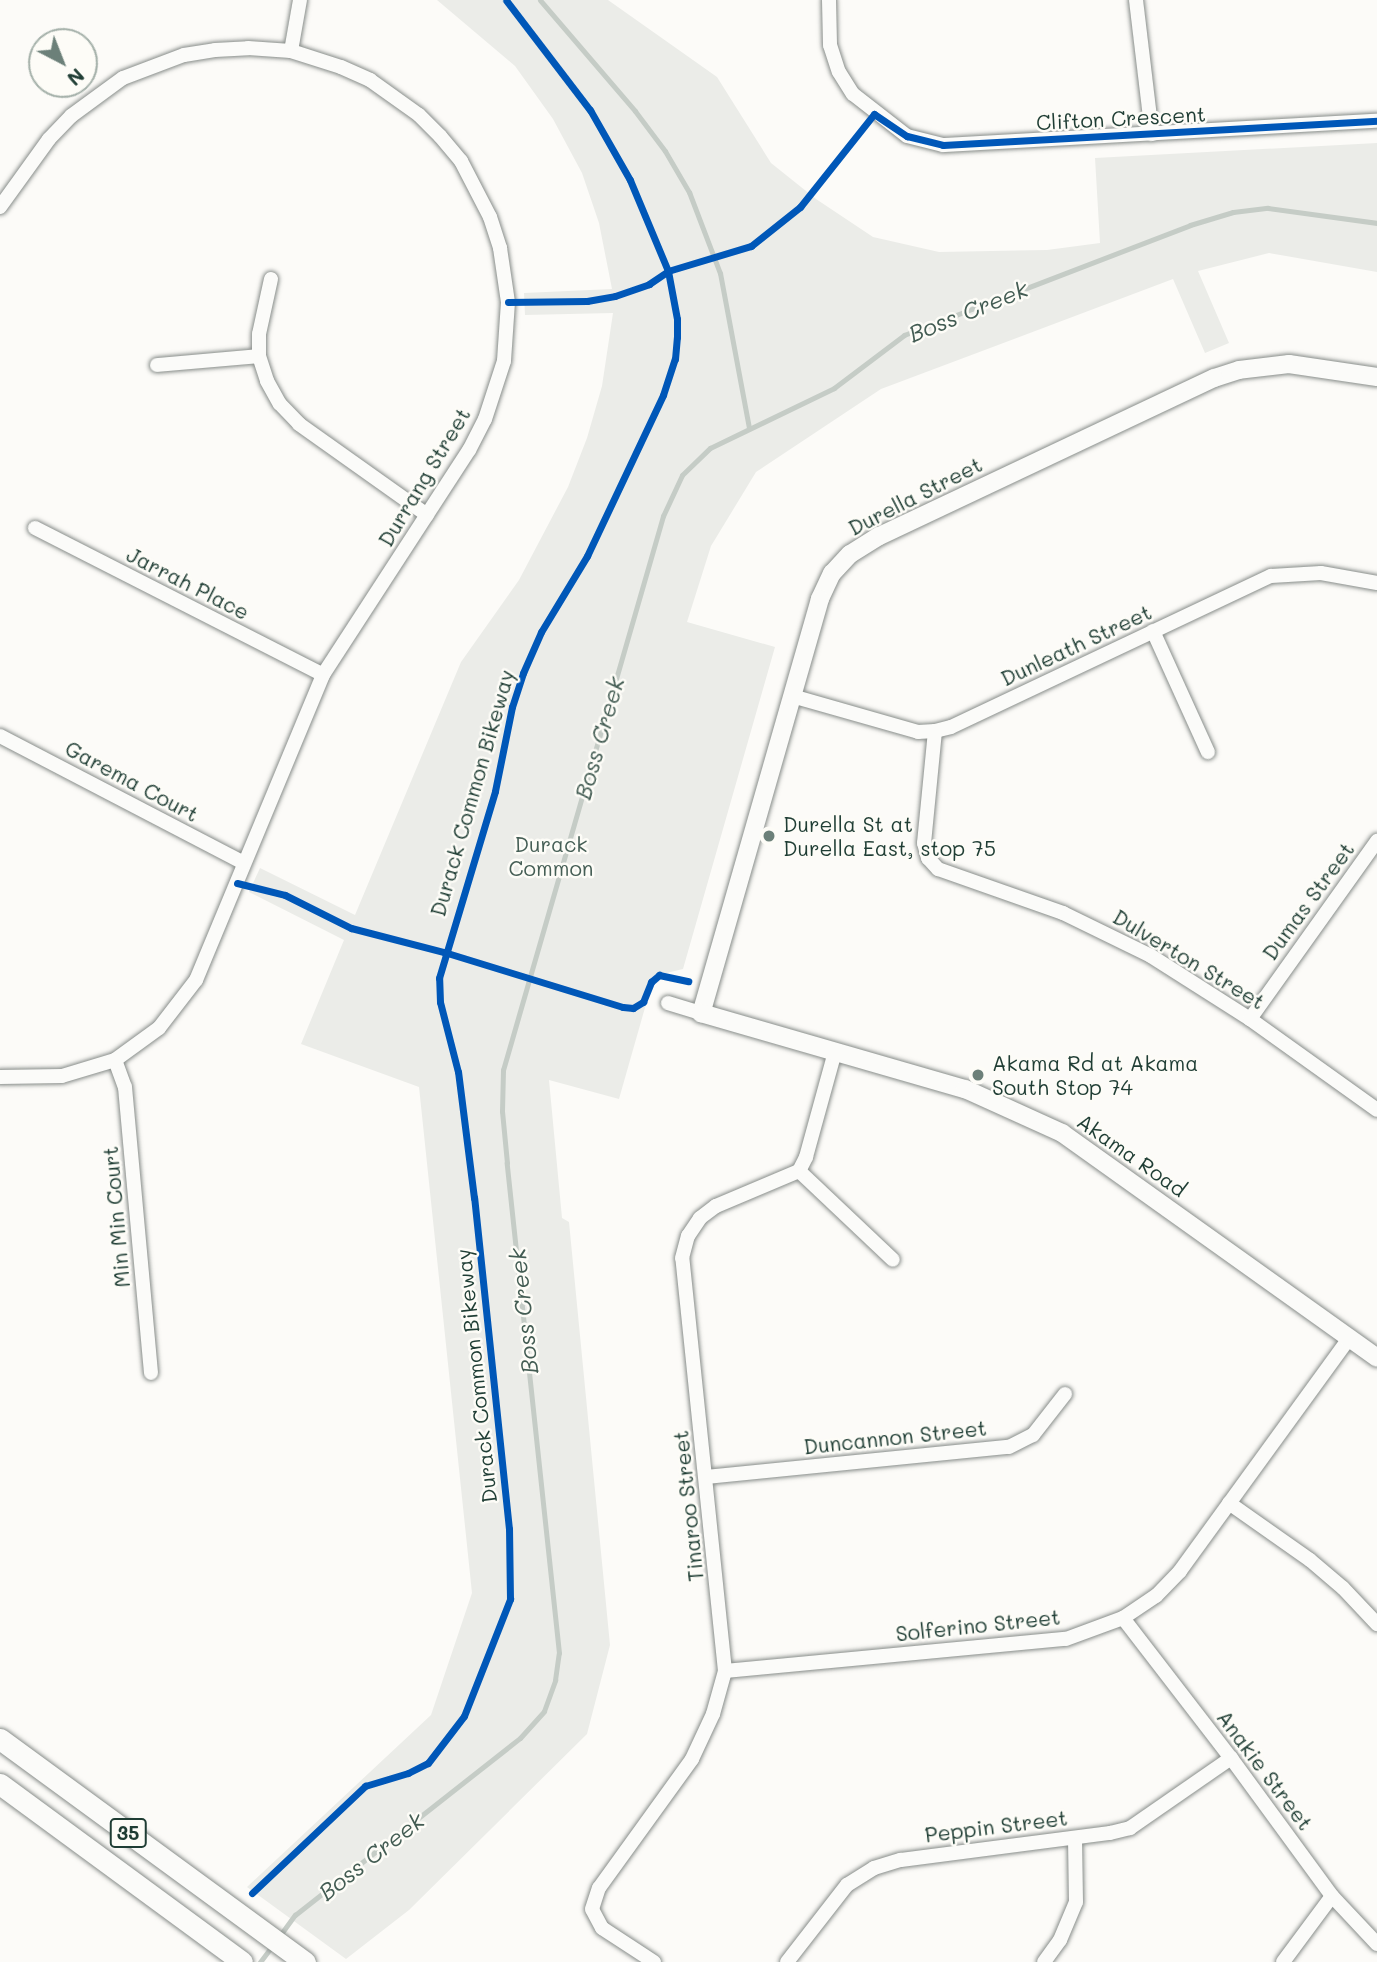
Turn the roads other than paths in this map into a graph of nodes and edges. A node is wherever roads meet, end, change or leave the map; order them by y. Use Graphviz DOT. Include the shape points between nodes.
graph roads {
  1 [pos="300,0"];
  2 [pos="829,0"];
  3 [pos="1136,0"];
  4 [pos="292,51"];
  5 [pos="1377,121"];
  6 [pos="1152,134"];
  7 [pos="0,206"];
  8 [pos="271,279"];
  9 [pos="259,356"];
  10 [pos="157,365"];
  11 [pos="1377,377"];
  12 [pos="427,515"];
  13 [pos="35,528"];
  14 [pos="1377,583"];
  15 [pos="1153,631"];
  16 [pos="323,675"];
  17 [pos="792,696"];
  18 [pos="935,731"];
  19 [pos="0,736"];
  20 [pos="1208,752"];
  21 [pos="1377,841"];
  22 [pos="244,863"];
  23 [pos="668,1003"];
  24 [pos="701,1013"];
  25 [pos="1250,1019"];
  26 [pos="835,1052"];
  27 [pos="115,1059"];
  28 [pos="0,1077"];
  29 [pos="1377,1110"];
  30 [pos="799,1171"];
  31 [pos="892,1260"];
  32 [pos="1349,1338"];
  33 [pos="1377,1358"];
  34 [pos="151,1373"];
  35 [pos="1065,1394"];
  36 [pos="706,1477"];
  37 [pos="1229,1503"];
  38 [pos="1123,1618"];
  39 [pos="1377,1624"];
  40 [pos="725,1671"];
  41 [pos="0,1739"];
  42 [pos="1231,1758"];
  43 [pos="0,1784"];
  44 [pos="9,1795"];
  45 [pos="1075,1838"];
  46 [pos="1332,1896"];
  47 [pos="1377,1944"];
  48 [pos="299,1958"];
  49 [pos="237,1959"];
  50 [pos="653,1962"];
  51 [pos="787,1962"];
  52 [pos="1044,1962"];
  53 [pos="1283,1962"];
  1 -- 4 [label="street"];
  2 -- 6 [label="street, Clifton Crescent" via="830,45 839,72 853,94 906,136 943,145"];
  3 -- 6 [label="street"];
  4 -- 7 [label="street, Durrang Street" via="215,50 184,55 123,78 49,138"];
  4 -- 12 [label="street, Durrang Street" via="370,80 419,115 461,161 490,217 500,248 508,290 508,323 497,390 469,450"];
  5 -- 6 [label="street, Clifton Crescent"];
  8 -- 9 [label="street"];
  9 -- 10 [label="street"];
  9 -- 12 [label="street" via="280,404 299,424"];
  11 -- 17 [label="street, Durella Street" via="1289,364 1239,370 878,536 850,554 832,573"];
  12 -- 16 [label="street, Durrang Street"];
  13 -- 16 [label="street, Jarrah Place"];
  14 -- 15 [label="street, Dunleath Street" via="1321,573 1271,576"];
  15 -- 18 [label="street, Dunleath Street"];
  15 -- 20 [label="street"];
  16 -- 22 [label="street, Durrang Street"];
  17 -- 18 [label="street, Dunleath Street" via="918,732"];
  17 -- 24 [label="street, Durella Street"];
  18 -- 25 [label="street, Dulverton Street" via="925,843 928,858 938,869 1097,929"];
  19 -- 22 [label="street, Garema Court"];
  21 -- 25 [label="street, Dumas Street"];
  22 -- 27 [label="street, Durrang Street" via="196,980 159,1028"];
  23 -- 24 [label="street, Akama Road"];
  24 -- 26 [label="street, Akama Road"];
  25 -- 29 [label="street, Dulverton Street"];
  26 -- 30 [label="street"];
  26 -- 32 [label="street, Akama Road" via="965,1089 1062,1133"];
  27 -- 28 [label="street, Durrang Street" via="62,1076"];
  27 -- 34 [label="street, Min Min Court" via="125,1087"];
  30 -- 31 [label="street"];
  30 -- 36 [label="street, Tinaroo Street" via="716,1206 700,1218 688,1236 682,1258"];
  32 -- 33 [label="street, Akama Road"];
  32 -- 37 [label="street, Solferino Street"];
  35 -- 36 [label="street, Duncannon Street" via="1033,1435 1009,1447"];
  36 -- 40 [label="street, Tinaroo Street"];
  37 -- 38 [label="street, Solferino Street" via="1180,1571 1156,1596"];
  37 -- 39 [label="street" via="1310,1560"];
  38 -- 40 [label="street, Solferino Street" via="1066,1639"];
  38 -- 42 [label="street, Anakie Street"];
  40 -- 50 [label="street, Tinaroo Street" via="713,1714 692,1759 599,1888 592,1909 603,1927"];
  41 -- 48 [label="main road, 35"];
  42 -- 45 [label="street, Peppin Street" via="1130,1828"];
  42 -- 46 [label="street, Anakie Street"];
  43 -- 44 [label="main road, 35"];
  44 -- 49 [label="main road, 35"];
  45 -- 51 [label="street, Peppin Street" via="901,1860 874,1868 847,1885"];
  45 -- 52 [label="street" via="1076,1902 1060,1940"];
  46 -- 47 [label="street, Anakie Street"];
  46 -- 53 [label="street"];
}
